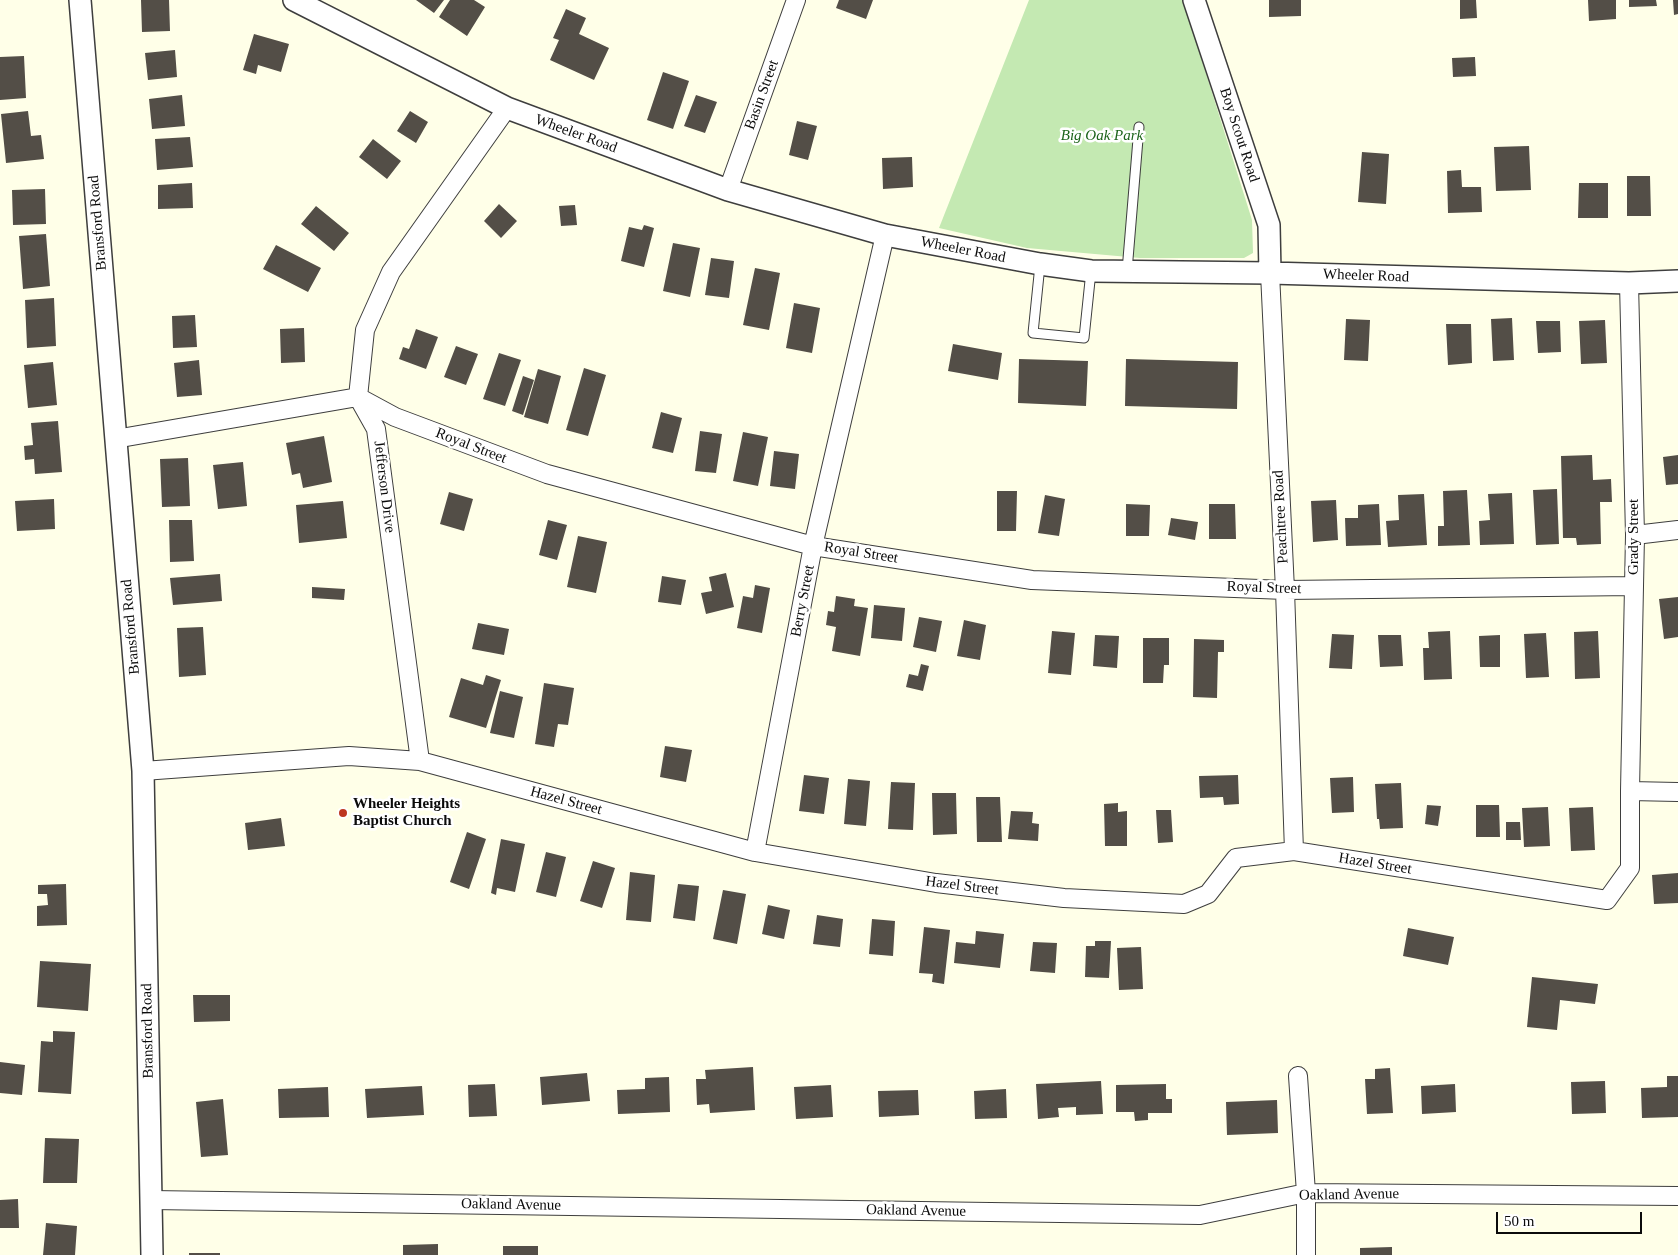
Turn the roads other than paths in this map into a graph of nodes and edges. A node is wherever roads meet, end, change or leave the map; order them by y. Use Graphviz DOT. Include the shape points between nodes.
graph roads {
  1 [pos="80,0"];
  2 [pos="294,0"];
  3 [pos="796,0"];
  4 [pos="1194,0"];
  5 [pos="507,108"];
  6 [pos="1139,127"];
  7 [pos="728,190"];
  8 [pos="885,235"];
  9 [pos="1040,264"];
  10 [pos="1091,270"];
  11 [pos="1127,271"];
  12 [pos="1270,273"];
  13 [pos="1678,281"];
  14 [pos="1629,282"];
  15 [pos="358,397"];
  16 [pos="115,439"];
  17 [pos="1678,530"];
  18 [pos="1635,535"];
  19 [pos="813,546"];
  20 [pos="1634,586"];
  21 [pos="1285,590"];
  22 [pos="420,761"];
  23 [pos="143,771"];
  24 [pos="1630,791"];
  25 [pos="1678,792"];
  26 [pos="1294,851"];
  27 [pos="755,852"];
  28 [pos="1298,1076"];
  29 [pos="1306,1193"];
  30 [pos="1678,1196"];
  31 [pos="151,1200"];
  32 [pos="152,1255"];
  33 [pos="1306,1255"];
  1 -- 16 [label="street, Bransford Road"];
  2 -- 5 [label="street, Wheeler Road"];
  3 -- 7 [label="street, Basin Street"];
  4 -- 12 [label="street, Boy Scout Road" via="1269,225"];
  5 -- 7 [label="street, Wheeler Road"];
  5 -- 15 [label="street" via="391,272 365,330"];
  6 -- 11 [label="lane"];
  7 -- 8 [label="street, Wheeler Road"];
  8 -- 9 [label="street, Wheeler Road"];
  8 -- 19 [label="street, Berry Street"];
  9 -- 10 [label="street, Wheeler Road"];
  9 -- 10 [label="lane" via="1032,333 1084,338"];
  10 -- 11 [label="street, Wheeler Road"];
  11 -- 12 [label="street, Wheeler Road"];
  12 -- 14 [label="street, Wheeler Road"];
  12 -- 21 [label="street, Peachtree Road"];
  13 -- 14 [label="street, Wheeler Road"];
  14 -- 18 [label="street, Grady Street"];
  15 -- 16 [label="street"];
  15 -- 19 [label="street, Royal Street" via="394,417 547,474"];
  15 -- 22 [label="street, Jefferson Drive" via="376,429"];
  16 -- 23 [label="street, Bransford Road"];
  17 -- 18 [label="street"];
  18 -- 20 [label="street, Grady Street"];
  19 -- 21 [label="street, Royal Street" via="1032,580"];
  19 -- 27 [label="street, Berry Street"];
  20 -- 21 [label="street, Royal Street"];
  20 -- 24 [label="street, Grady Street"];
  21 -- 26 [label="street, Peachtree Road"];
  22 -- 23 [label="street, Hazel Street" via="349,756"];
  22 -- 27 [label="street, Hazel Street"];
  23 -- 31 [label="street, Bransford Road"];
  24 -- 25 [label="street"];
  24 -- 26 [label="street, Hazel Street" via="1630,868 1607,900"];
  26 -- 27 [label="street, Hazel Street" via="1236,858 1208,894 1184,904 1064,898 936,883"];
  28 -- 29 [label="street"];
  29 -- 30 [label="street, Oakland Avenue"];
  29 -- 31 [label="street, Oakland Avenue" via="1200,1215"];
  29 -- 33 [label="street"];
  31 -- 32 [label="street, Bransford Road"];
}
